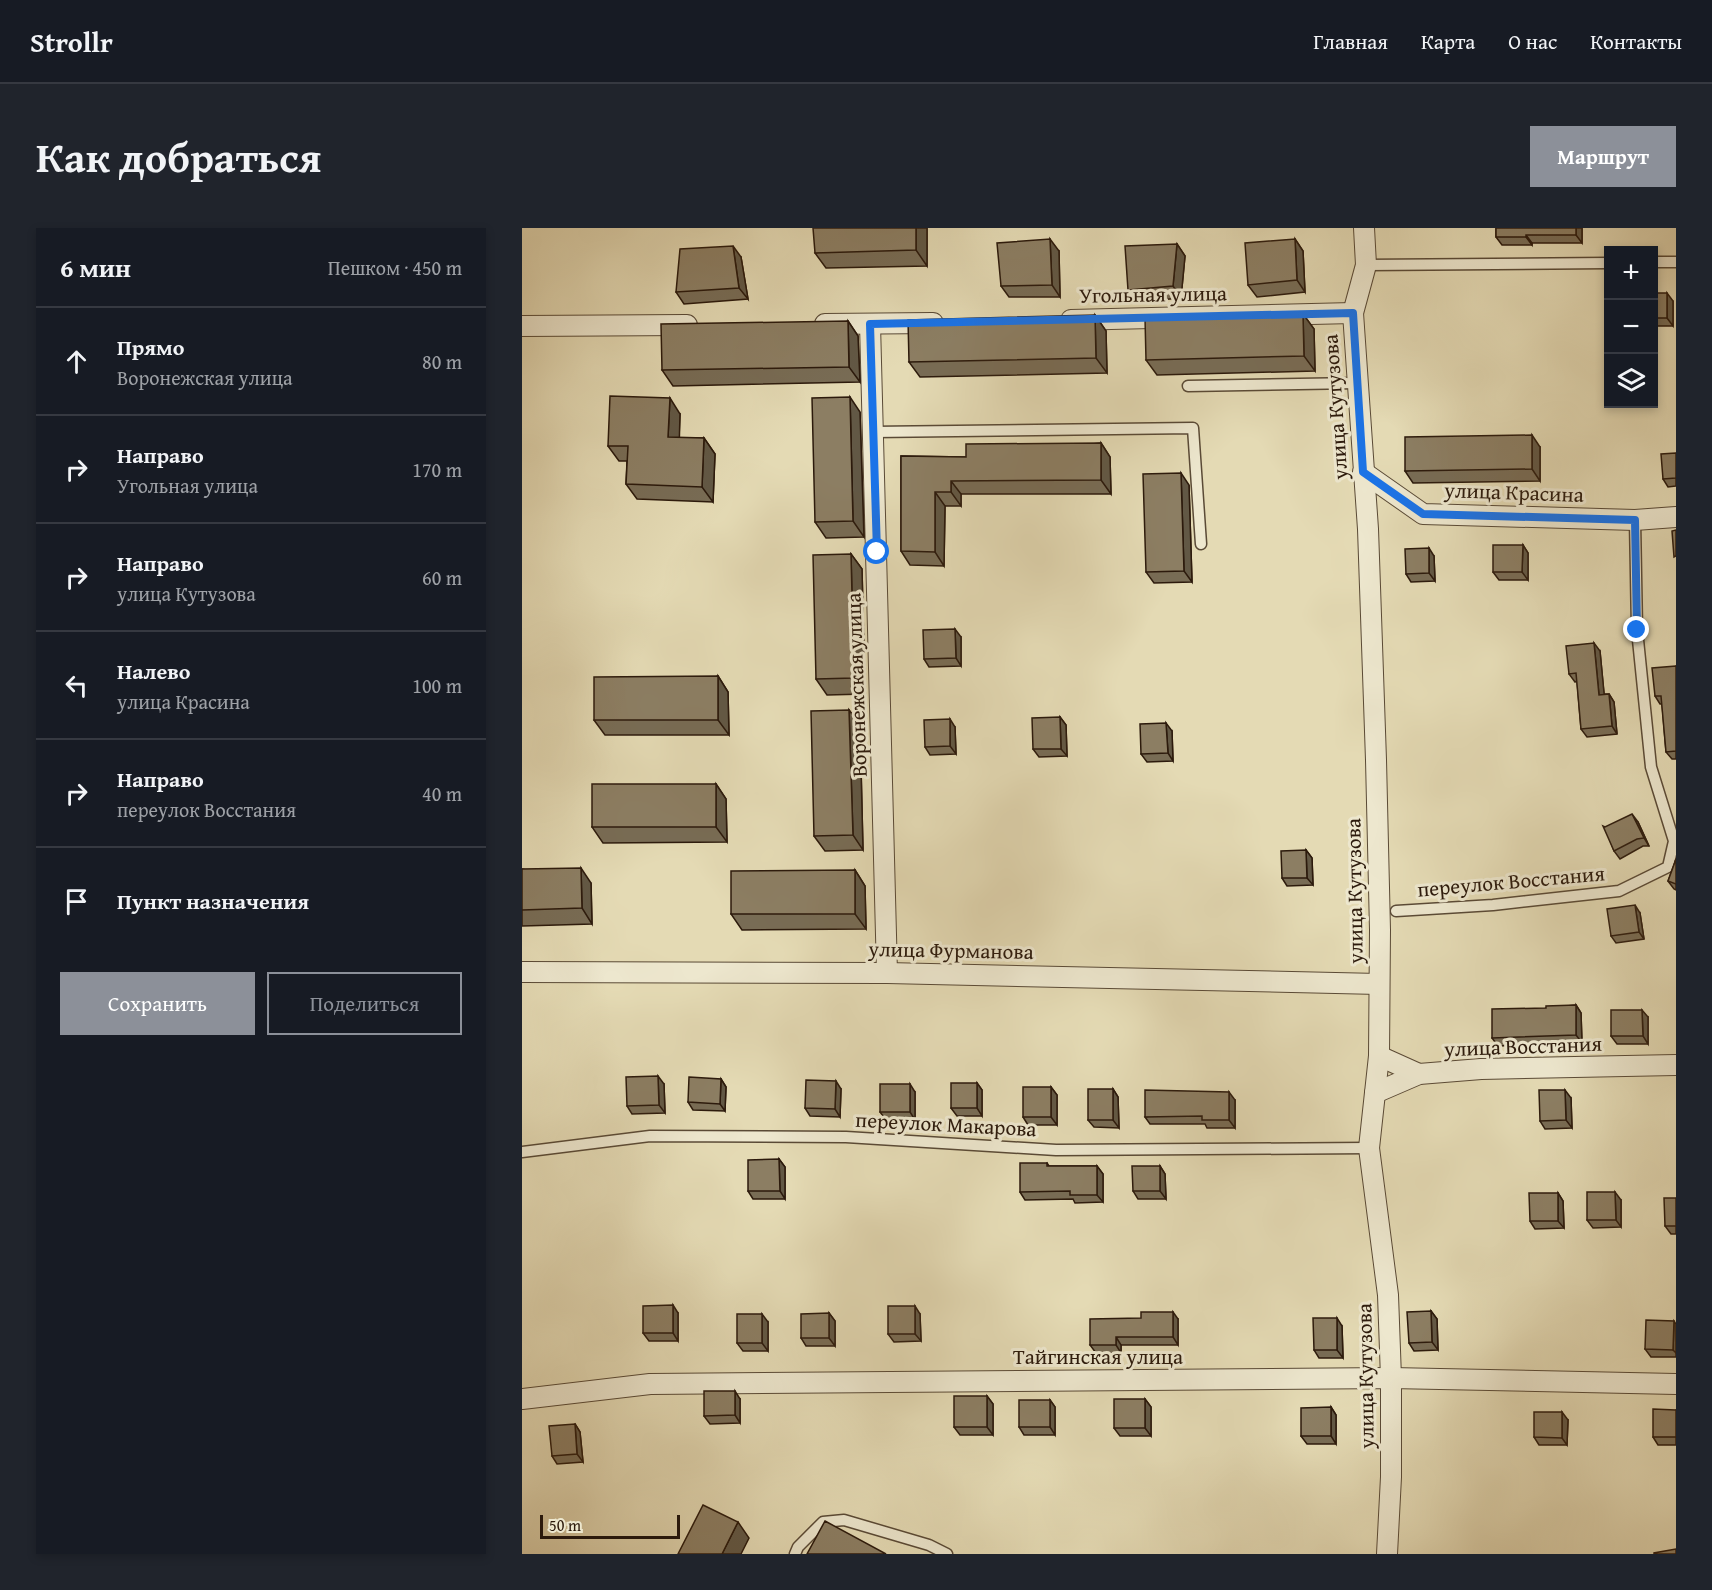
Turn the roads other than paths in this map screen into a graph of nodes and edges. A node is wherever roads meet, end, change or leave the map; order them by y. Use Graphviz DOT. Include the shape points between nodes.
graph roads {
  1 [pos="1364,228"];
  2 [pos="1658,262"];
  3 [pos="1676,262"];
  4 [pos="1604,263"];
  5 [pos="1366,266"];
  6 [pos="1353,313"];
  7 [pos="1054,320"];
  8 [pos="951,322"];
  9 [pos="812,324"];
  10 [pos="870,324"];
  11 [pos="706,325"];
  12 [pos="522,326"];
  13 [pos="1357,383"];
  14 [pos="1188,386"];
  15 [pos="873,432"];
  16 [pos="1363,472"];
  17 [pos="1676,517"];
  18 [pos="1635,520"];
  19 [pos="1200,544"];
  20 [pos="1396,911"];
  21 [pos="522,972"];
  22 [pos="887,973"];
  23 [pos="1380,984"];
  24 [pos="1379,1056"];
  25 [pos="1676,1065"];
  26 [pos="1419,1074"];
  27 [pos="1375,1093"];
  28 [pos="1370,1148"];
  29 [pos="522,1152"];
  30 [pos="1391,1378"];
  31 [pos="1676,1384"];
  32 [pos="522,1399"];
  33 [pos="795,1554"];
  34 [pos="947,1554"];
  35 [pos="1387,1554"];
  1 -- 5 [label="street, улица Кутузова"];
  2 -- 3 [label="lane"];
  4 -- 5 [label="lane"];
  5 -- 6 [label="street, улица Кутузова"];
  6 -- 7 [label="street, Угольная улица"];
  6 -- 13 [label="street, улица Кутузова"];
  8 -- 10 [label="street"];
  9 -- 10 [label="street"];
  10 -- 15 [label="street, Воронежская улица"];
  11 -- 12 [label="street"];
  13 -- 14 [label="lane"];
  13 -- 16 [label="street, улица Кутузова"];
  15 -- 19 [label="lane" via="1193,428"];
  15 -- 22 [label="street, Воронежская улица"];
  16 -- 18 [label="street, улица Красина" via="1423,514"];
  16 -- 23 [label="street, улица Кутузова" via="1376,749"];
  17 -- 18 [label="street, улица Красина"];
  18 -- 20 [label="lane, переулок Восстания" via="1637,630 1651,767 1674,841 1668,867 1618,891"];
  21 -- 22 [label="street, улица Фурманова"];
  22 -- 23 [label="street, улица Фурманова"];
  23 -- 24 [label="street, улица Кутузова"];
  24 -- 26 [label="street"];
  24 -- 27 [label="street, улица Кутузова"];
  25 -- 26 [label="street, улица Восстания"];
  26 -- 27 [label="street, улица Восстания"];
  27 -- 28 [label="street, улица Кутузова"];
  28 -- 29 [label="lane, переулок Макарова" via="1056,1150 846,1137 650,1136"];
  28 -- 30 [label="street, улица Кутузова" via="1388,1295"];
  30 -- 31 [label="street, Тайгинская улица"];
  30 -- 32 [label="street, Тайгинская улица" via="650,1384"];
  30 -- 35 [label="street, улица Кутузова"];
  33 -- 34 [label="lane" via="823,1522 844,1520"];
}
